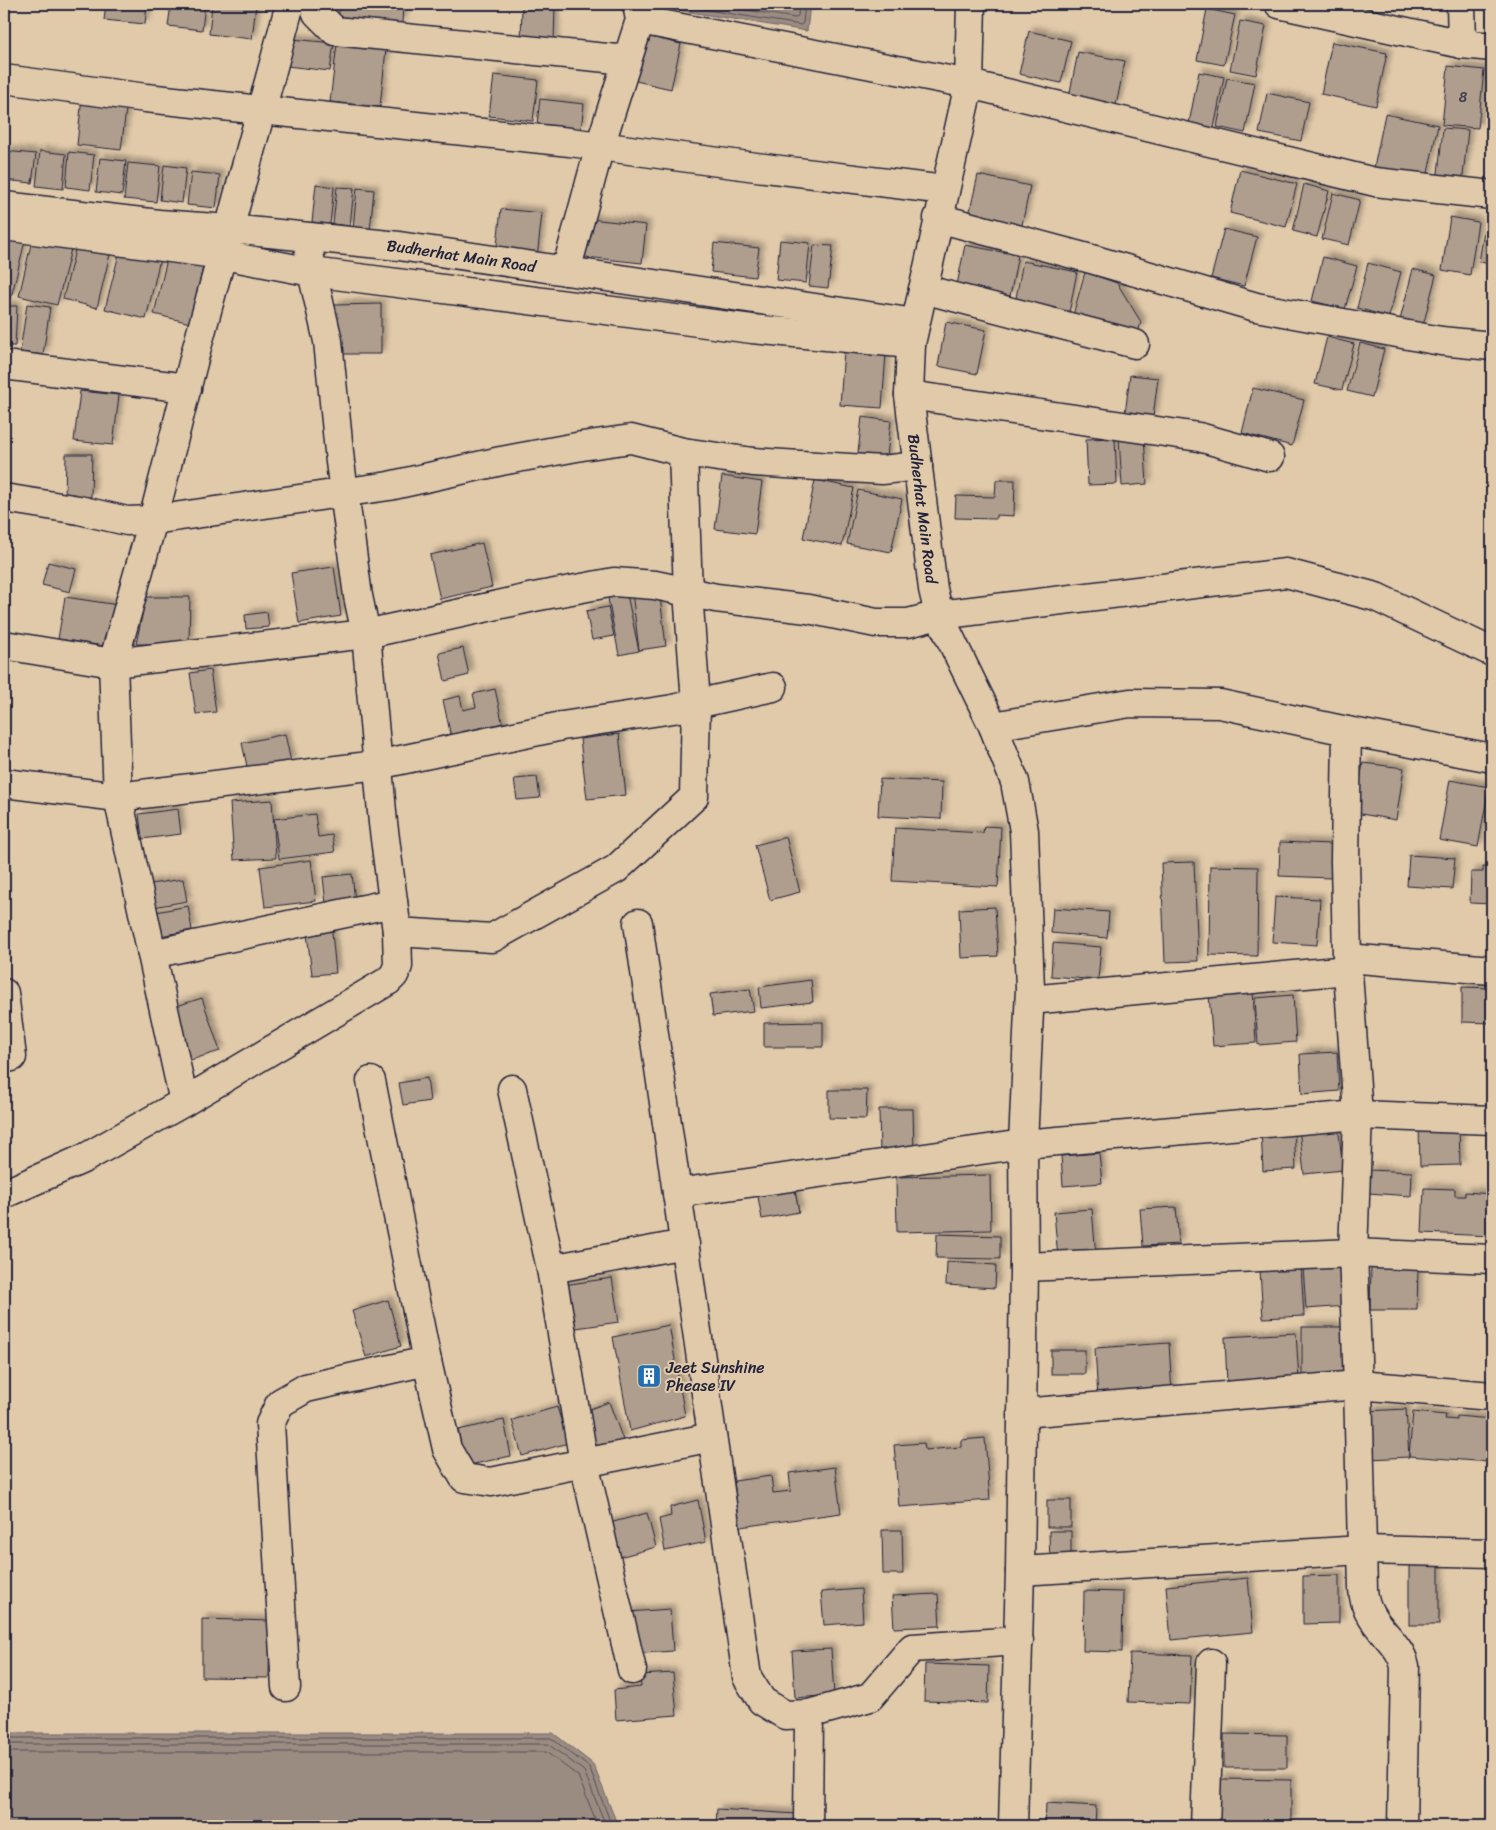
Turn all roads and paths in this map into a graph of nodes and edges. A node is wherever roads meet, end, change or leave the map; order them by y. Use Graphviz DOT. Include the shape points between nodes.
graph roads {
  1 [pos="290,4"];
  2 [pos="314,4"];
  3 [pos="971,4"];
  4 [pos="1279,4"];
  5 [pos="1461,4"];
  6 [pos="638,12"];
  7 [pos="1462,44"];
  8 [pos="1492,47"];
  9 [pos="627,60"];
  10 [pos="4,79"];
  11 [pos="969,84"];
  12 [pos="261,110"];
  13 [pos="600,146"];
  14 [pos="945,190"];
  15 [pos="1492,195"];
  16 [pos="4,206"];
  17 [pos="938,218"];
  18 [pos="4,226"];
  19 [pos="230,229"];
  20 [pos="307,237"];
  21 [pos="223,255"];
  22 [pos="566,271"];
  23 [pos="312,272"];
  24 [pos="923,289"];
  25 [pos="913,334"];
  26 [pos="1135,344"];
  27 [pos="1492,346"];
  28 [pos="4,365"];
  29 [pos="187,388"];
  30 [pos="909,395"];
  31 [pos="683,452"];
  32 [pos="1270,457"];
  33 [pos="918,466"];
  34 [pos="345,493"];
  35 [pos="4,498"];
  36 [pos="153,520"];
  37 [pos="688,592"];
  38 [pos="939,615"];
  39 [pos="366,634"];
  40 [pos="4,645"];
  41 [pos="1492,652"];
  42 [pos="113,663"];
  43 [pos="773,686"];
  44 [pos="696,703"];
  45 [pos="993,726"];
  46 [pos="1348,731"];
  47 [pos="1492,758"];
  48 [pos="377,765"];
  49 [pos="4,790"];
  50 [pos="118,797"];
  51 [pos="393,904"];
  52 [pos="638,923"];
  53 [pos="397,932"];
  54 [pos="152,954"];
  55 [pos="1348,964"];
  56 [pos="1492,970"];
  57 [pos="4,993"];
  58 [pos="1030,1000"];
  59 [pos="4,1059"];
  60 [pos="371,1081"];
  61 [pos="512,1089"];
  62 [pos="184,1102"];
  63 [pos="1358,1115"];
  64 [pos="1492,1120"];
  65 [pos="1023,1144"];
  66 [pos="677,1193"];
  67 [pos="4,1194"];
  68 [pos="686,1244"];
  69 [pos="1352,1253"];
  70 [pos="1492,1259"];
  71 [pos="1024,1267"];
  72 [pos="551,1269"];
  73 [pos="427,1361"];
  74 [pos="1358,1385"];
  75 [pos="1492,1396"];
  76 [pos="1022,1413"];
  77 [pos="712,1437"];
  78 [pos="584,1463"];
  79 [pos="1362,1550"];
  80 [pos="1492,1554"];
  81 [pos="1020,1571"];
  82 [pos="1019,1641"];
  83 [pos="1211,1663"];
  84 [pos="632,1670"];
  85 [pos="286,1688"];
  86 [pos="809,1714"];
  87 [pos="808,1826"];
  88 [pos="1013,1826"];
  89 [pos="1205,1826"];
  90 [pos="1402,1826"];
  1 -- 12 [label="street"];
  2 -- 9 [label="street" via="317,13 335,31"];
  3 -- 11 [label="street, Budherhat Main Road"];
  4 -- 7 [label="street"];
  5 -- 7 [label="street"];
  6 -- 9 [label="street"];
  6 -- 11 [label="street"];
  7 -- 8 [label="street"];
  9 -- 13 [label="street"];
  10 -- 12 [label="street"];
  11 -- 14 [label="street, Budherhat Main Road"];
  11 -- 15 [label="street" via="1375,182"];
  12 -- 13 [label="street"];
  12 -- 19 [label="street"];
  13 -- 14 [label="street"];
  13 -- 22 [label="street"];
  14 -- 17 [label="street, Budherhat Main Road"];
  16 -- 19 [label="street, Budherhat Main Road"];
  17 -- 24 [label="street, Budherhat Main Road"];
  17 -- 27 [label="street" via="1256,307 1441,341"];
  18 -- 21 [label="street, Budherhat Main Road"];
  19 -- 20 [label="street, Budherhat Main Road"];
  19 -- 21 [label="street"];
  20 -- 22 [label="street, Budherhat Main Road" via="398,246"];
  20 -- 23 [label="street"];
  21 -- 23 [label="street, Budherhat Main Road"];
  21 -- 29 [label="street"];
  22 -- 25 [label="street, Budherhat Main Road"];
  23 -- 25 [label="street, Budherhat Main Road" via="752,329"];
  23 -- 34 [label="street" via="328,341"];
  24 -- 25 [label="street, Budherhat Main Road"];
  24 -- 26 [label="street"];
  25 -- 30 [label="street, Budherhat Main Road"];
  28 -- 29 [label="street"];
  29 -- 36 [label="street"];
  30 -- 32 [label="street" via="1199,437"];
  30 -- 33 [label="street, Budherhat Main Road"];
  31 -- 33 [label="street" via="763,463 882,470"];
  31 -- 34 [label="street" via="631,439 501,461"];
  31 -- 37 [label="street"];
  33 -- 38 [label="street, Budherhat Main Road"];
  34 -- 36 [label="street"];
  34 -- 39 [label="street"];
  35 -- 36 [label="street" via="127,521"];
  36 -- 42 [label="street"];
  37 -- 38 [label="street" via="808,609 876,623 908,623"];
  37 -- 39 [label="street" via="655,585 614,582"];
  37 -- 44 [label="street"];
  38 -- 41 [label="street" via="1286,573 1376,597"];
  38 -- 45 [label="street, Budherhat Main Road"];
  39 -- 42 [label="street"];
  39 -- 48 [label="street"];
  40 -- 42 [label="street"];
  42 -- 50 [label="street"];
  43 -- 44 [label="street"];
  44 -- 48 [label="street" via="562,726"];
  44 -- 53 [label="street" via="694,797 616,869 492,938"];
  45 -- 46 [label="street" via="1130,703 1220,704"];
  45 -- 58 [label="street, Budherhat Main Road" via="1015,782 1024,830"];
  46 -- 47 [label="street"];
  46 -- 55 [label="street" via="1345,861"];
  48 -- 50 [label="street"];
  48 -- 51 [label="street"];
  49 -- 50 [label="street"];
  50 -- 54 [label="street"];
  51 -- 53 [label="street"];
  51 -- 54 [label="street"];
  52 -- 66 [label="street"];
  53 -- 62 [label="street" via="398,966 388,981"];
  54 -- 62 [label="street"];
  55 -- 56 [label="street"];
  55 -- 58 [label="street"];
  55 -- 63 [label="street"];
  57 -- 59 [label="street" via="12,1057"];
  58 -- 65 [label="street, Budherhat Main Road"];
  60 -- 73 [label="street"];
  61 -- 72 [label="street"];
  62 -- 67 [label="street" via="85,1158"];
  63 -- 64 [label="street"];
  63 -- 65 [label="street"];
  63 -- 69 [label="street"];
  65 -- 66 [label="street"];
  65 -- 71 [label="street, Budherhat Main Road"];
  66 -- 68 [label="street"];
  68 -- 72 [label="street"];
  68 -- 77 [label="street"];
  69 -- 70 [label="street"];
  69 -- 71 [label="street"];
  69 -- 74 [label="street"];
  71 -- 76 [label="street, Budherhat Main Road"];
  72 -- 78 [label="street"];
  73 -- 78 [label="street" via="448,1449 464,1478 491,1482"];
  73 -- 85 [label="street" via="306,1388 280,1403 270,1424"];
  74 -- 75 [label="street"];
  74 -- 76 [label="street"];
  74 -- 79 [label="street"];
  76 -- 81 [label="street, Budherhat Main Road"];
  77 -- 78 [label="street"];
  77 -- 86 [label="street" via="747,1677 762,1700 785,1715"];
  78 -- 84 [label="street"];
  79 -- 80 [label="street"];
  79 -- 81 [label="street"];
  79 -- 90 [label="street" via="1363,1602 1400,1653 1405,1666"];
  81 -- 82 [label="street, Budherhat Main Road"];
  82 -- 86 [label="street" via="912,1648 870,1697"];
  82 -- 88 [label="street, Budherhat Main Road"];
  83 -- 89 [label="street"];
  86 -- 87 [label="street"];
}
